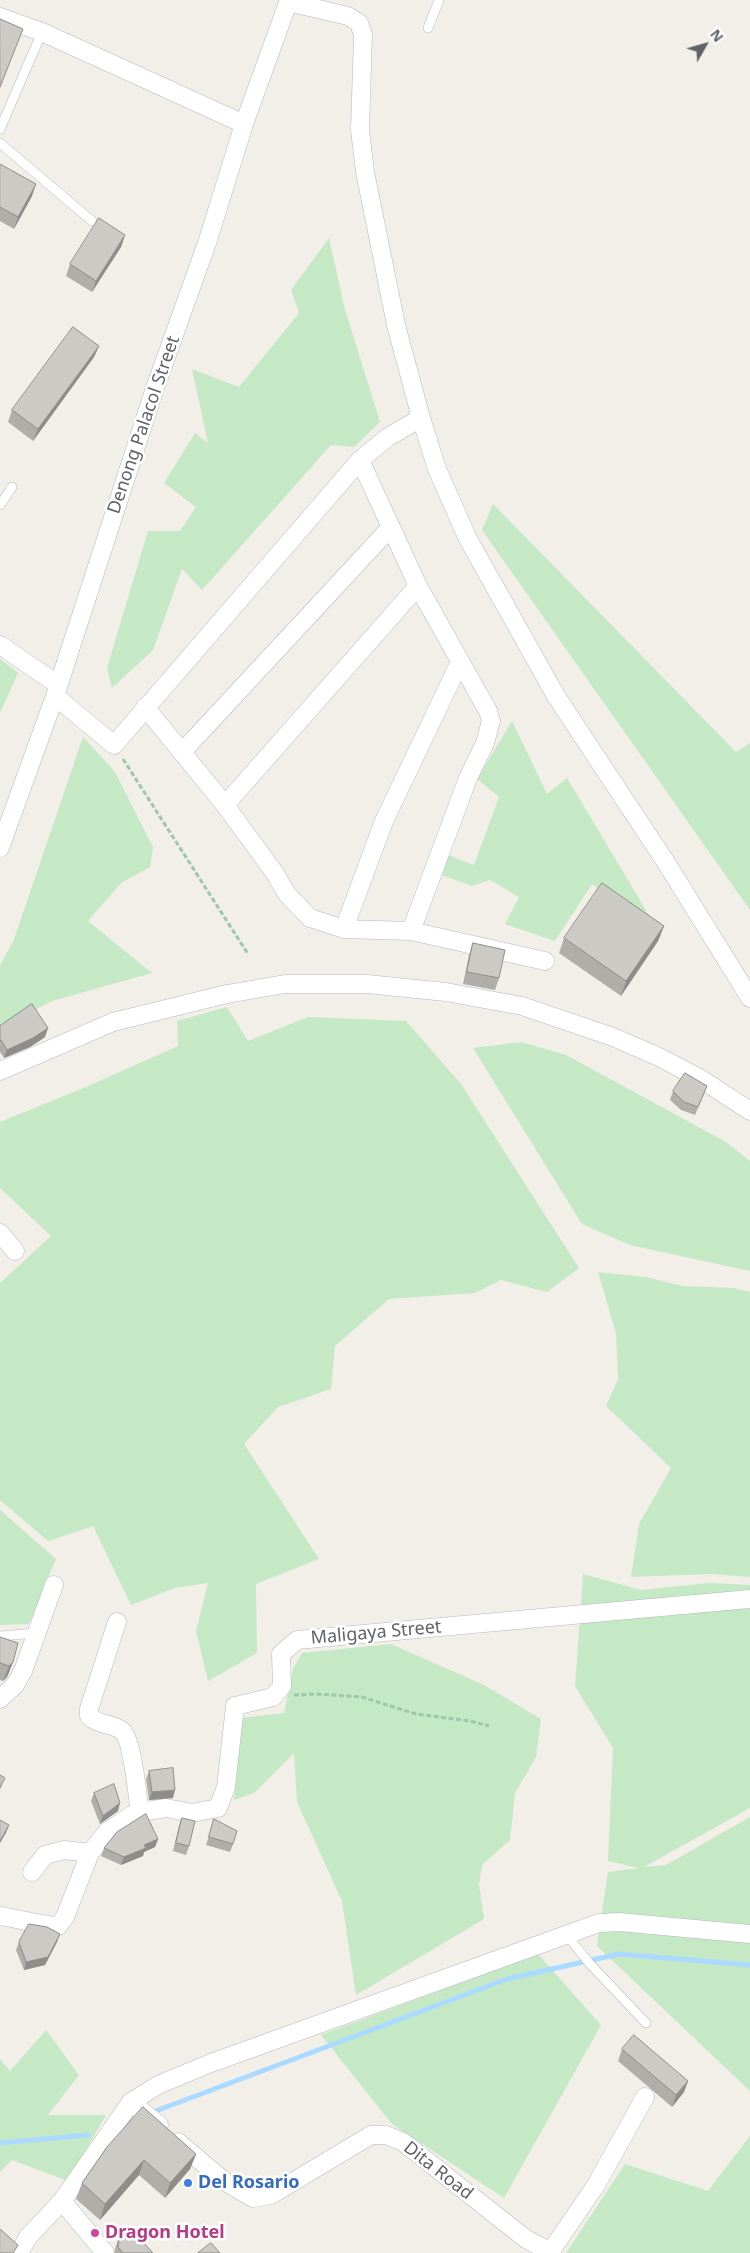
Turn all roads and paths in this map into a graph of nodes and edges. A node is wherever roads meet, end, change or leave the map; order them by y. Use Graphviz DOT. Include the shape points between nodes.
graph roads {
  1 [pos="438,0"];
  2 [pos="289,1"];
  3 [pos="0,17"];
  4 [pos="428,28"];
  5 [pos="42,32"];
  6 [pos="244,124"];
  7 [pos="0,129"];
  8 [pos="0,143"];
  9 [pos="92,221"];
  10 [pos="421,418"];
  11 [pos="360,460"];
  12 [pos="12,487"];
  13 [pos="0,505"];
  14 [pos="391,527"];
  15 [pos="418,586"];
  16 [pos="0,645"];
  17 [pos="459,664"];
  18 [pos="56,690"];
  19 [pos="145,707"];
  20 [pos="114,745"];
  21 [pos="183,751"];
  22 [pos="225,805"];
  23 [pos="0,848"];
  24 [pos="344,929"];
  25 [pos="411,931"];
  26 [pos="248,954"];
  27 [pos="545,961"];
  28 [pos="750,998"];
  29 [pos="0,1071"];
  30 [pos="750,1111"];
  31 [pos="0,1232"];
  32 [pos="15,1251"];
  33 [pos="54,1585"];
  34 [pos="750,1599"];
  35 [pos="117,1622"];
  36 [pos="38,1633"];
  37 [pos="0,1636"];
  38 [pos="273,1697"];
  39 [pos="0,1699"];
  40 [pos="489,1726"];
  41 [pos="140,1812"];
  42 [pos="90,1853"];
  43 [pos="32,1872"];
  44 [pos="0,1916"];
  45 [pos="566,1934"];
  46 [pos="750,1934"];
  47 [pos="646,2023"];
  48 [pos="645,2098"];
  49 [pos="131,2102"];
  50 [pos="62,2201"];
  51 [pos="19,2253"];
  52 [pos="105,2253"];
  1 -- 4 [label="lane"];
  2 -- 6 [label="street, Denong Palacol Street"];
  2 -- 10 [label="street" via="348,16 359,23 362,34 360,130 365,172 396,325"];
  3 -- 5 [label="street"];
  5 -- 6 [label="street"];
  5 -- 7 [label="lane"];
  6 -- 18 [label="street, Denong Palacol Street"];
  8 -- 9 [label="lane"];
  10 -- 11 [label="street"];
  10 -- 28 [label="street" via="437,469 468,539 547,679"];
  11 -- 14 [label="street"];
  11 -- 19 [label="street"];
  12 -- 13 [label="lane"];
  14 -- 15 [label="street"];
  14 -- 21 [label="street"];
  15 -- 17 [label="street"];
  15 -- 22 [label="street"];
  16 -- 18 [label="street"];
  17 -- 24 [label="street" via="384,821"];
  17 -- 25 [label="street" via="491,721"];
  18 -- 20 [label="street"];
  18 -- 23 [label="street, Denong Palacol Street"];
  19 -- 20 [label="street"];
  19 -- 21 [label="street"];
  20 -- 26 [label="path"];
  21 -- 22 [label="street"];
  22 -- 24 [label="street" via="298,907 310,918"];
  24 -- 25 [label="street"];
  25 -- 27 [label="street"];
  29 -- 30 [label="street" via="112,1022 227,994 284,984 367,984 446,992 522,1006 613,1037 659,1057 701,1079"];
  31 -- 32 [label="street"];
  33 -- 36 [label="street"];
  34 -- 38 [label="street, Maligaya Street" via="297,1640 281,1654 282,1686"];
  35 -- 41 [label="street" via="89,1716 93,1721 120,1730 128,1740"];
  36 -- 37 [label="lane"];
  36 -- 39 [label="street" via="15,1685"];
  38 -- 40 [label="path" via="316,1694 362,1697 416,1714"];
  38 -- 41 [label="street" via="235,1706 226,1787 218,1808 192,1813 166,1808"];
  41 -- 42 [label="street" via="107,1832"];
  42 -- 43 [label="street" via="64,1850 45,1855"];
  42 -- 44 [label="street" via="66,1917 58,1926"];
  45 -- 46 [label="street" via="599,1923 620,1922"];
  45 -- 47 [label="lane"];
  45 -- 49 [label="street" via="211,2063 158,2084"];
  48 -- 49 [label="street, Dita Road" via="577,2215 553,2248 545,2249 526,2239 403,2142 386,2135 371,2135 271,2195 253,2198 224,2181"];
  49 -- 50 [label="street"];
  50 -- 51 [label="street" via="28,2237"];
  50 -- 52 [label="street"];
}
